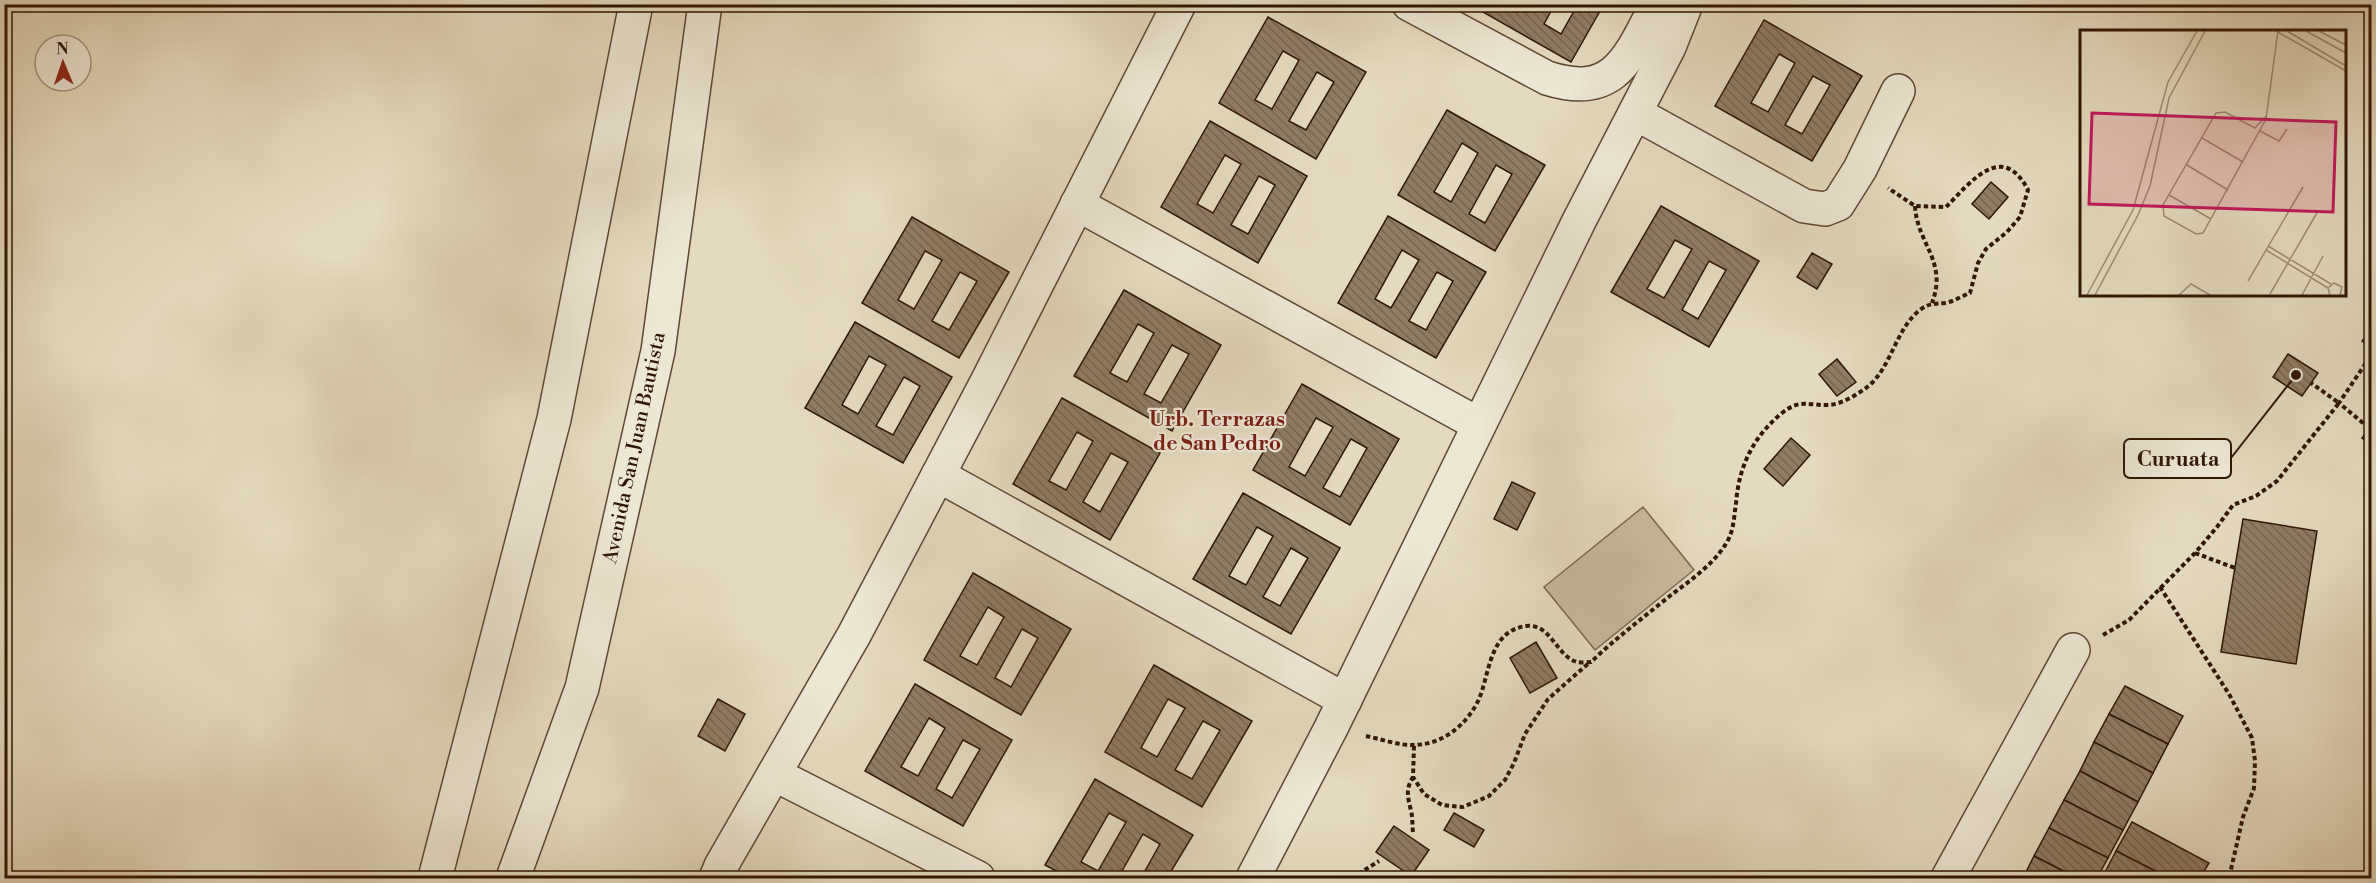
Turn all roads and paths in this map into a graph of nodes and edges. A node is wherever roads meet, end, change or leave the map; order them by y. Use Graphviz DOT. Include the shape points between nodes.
graph roads {
  1 [pos="636,4"];
  2 [pos="705,4"];
  3 [pos="1179,4"];
  4 [pos="1409,4"];
  5 [pos="1657,4"];
  6 [pos="1686,4"];
  7 [pos="1898,92"];
  8 [pos="1635,113"];
  9 [pos="1860,169"];
  10 [pos="1077,204"];
  11 [pos="1915,206"];
  12 [pos="1932,303"];
  13 [pos="2372,354"];
  14 [pos="2311,383"];
  15 [pos="2339,403"];
  16 [pos="1478,424"];
  17 [pos="2369,428"];
  18 [pos="938,475"];
  19 [pos="2195,554"];
  20 [pos="2235,568"];
  21 [pos="2160,587"];
  22 [pos="2073,650"];
  23 [pos="1591,662"];
  24 [pos="1338,714"];
  25 [pos="1414,746"];
  26 [pos="774,774"];
  27 [pos="1413,777"];
  28 [pos="1413,832"];
  29 [pos="1379,861"];
  30 [pos="435,879"];
  31 [pos="513,879"];
  32 [pos="716,879"];
  33 [pos="978,879"];
  34 [pos="1254,879"];
  35 [pos="1352,879"];
  36 [pos="1948,879"];
  37 [pos="2229,879"];
  1 -- 30 [label="street" via="554,419"];
  2 -- 31 [label="street, Avenida San Juan Bautista" via="656,362 582,688"];
  3 -- 10 [label="street"];
  4 -- 5 [label="street" via="1546,78 1586,86 1605,79 1622,66"];
  6 -- 8 [label="street"];
  7 -- 9 [label="street"];
  8 -- 9 [label="street" via="1811,208 1825,209 1838,204"];
  8 -- 16 [label="street"];
  9 -- 11 [label="path"];
  10 -- 16 [label="street"];
  10 -- 18 [label="street"];
  11 -- 12 [label="path" via="1916,222 1933,255 1936,271 1937,291"];
  11 -- 12 [label="path" via="1946,207 1977,175 1992,168 2008,168 2021,177 2028,190 2020,217 1982,256 1970,293 1947,303"];
  12 -- 23 [label="path" via="1907,322 1886,363 1868,387 1830,405 1795,404 1763,433 1750,448 1743,467 1728,542 1699,573"];
  13 -- 15 [label="path"];
  14 -- 15 [label="path"];
  15 -- 17 [label="path"];
  15 -- 19 [label="path" via="2277,481 2256,496 2233,505"];
  16 -- 24 [label="street"];
  18 -- 24 [label="street"];
  18 -- 26 [label="street" via="854,635"];
  19 -- 20 [label="path"];
  19 -- 21 [label="path"];
  21 -- 22 [label="path" via="2129,620"];
  21 -- 37 [label="path" via="2229,694 2252,738 2254,788"];
  22 -- 36 [label="street"];
  23 -- 25 [label="path" via="1578,662 1566,656 1544,631 1527,626 1510,632 1498,642 1479,699 1462,724 1442,740"];
  23 -- 27 [label="path" via="1548,699 1525,734 1505,780 1489,796 1463,807 1442,805 1424,794"];
  24 -- 25 [label="path"];
  24 -- 34 [label="street"];
  25 -- 27 [label="path"];
  26 -- 32 [label="street"];
  26 -- 33 [label="street"];
  27 -- 28 [label="path" via="1407,797"];
  29 -- 35 [label="path"];
}
